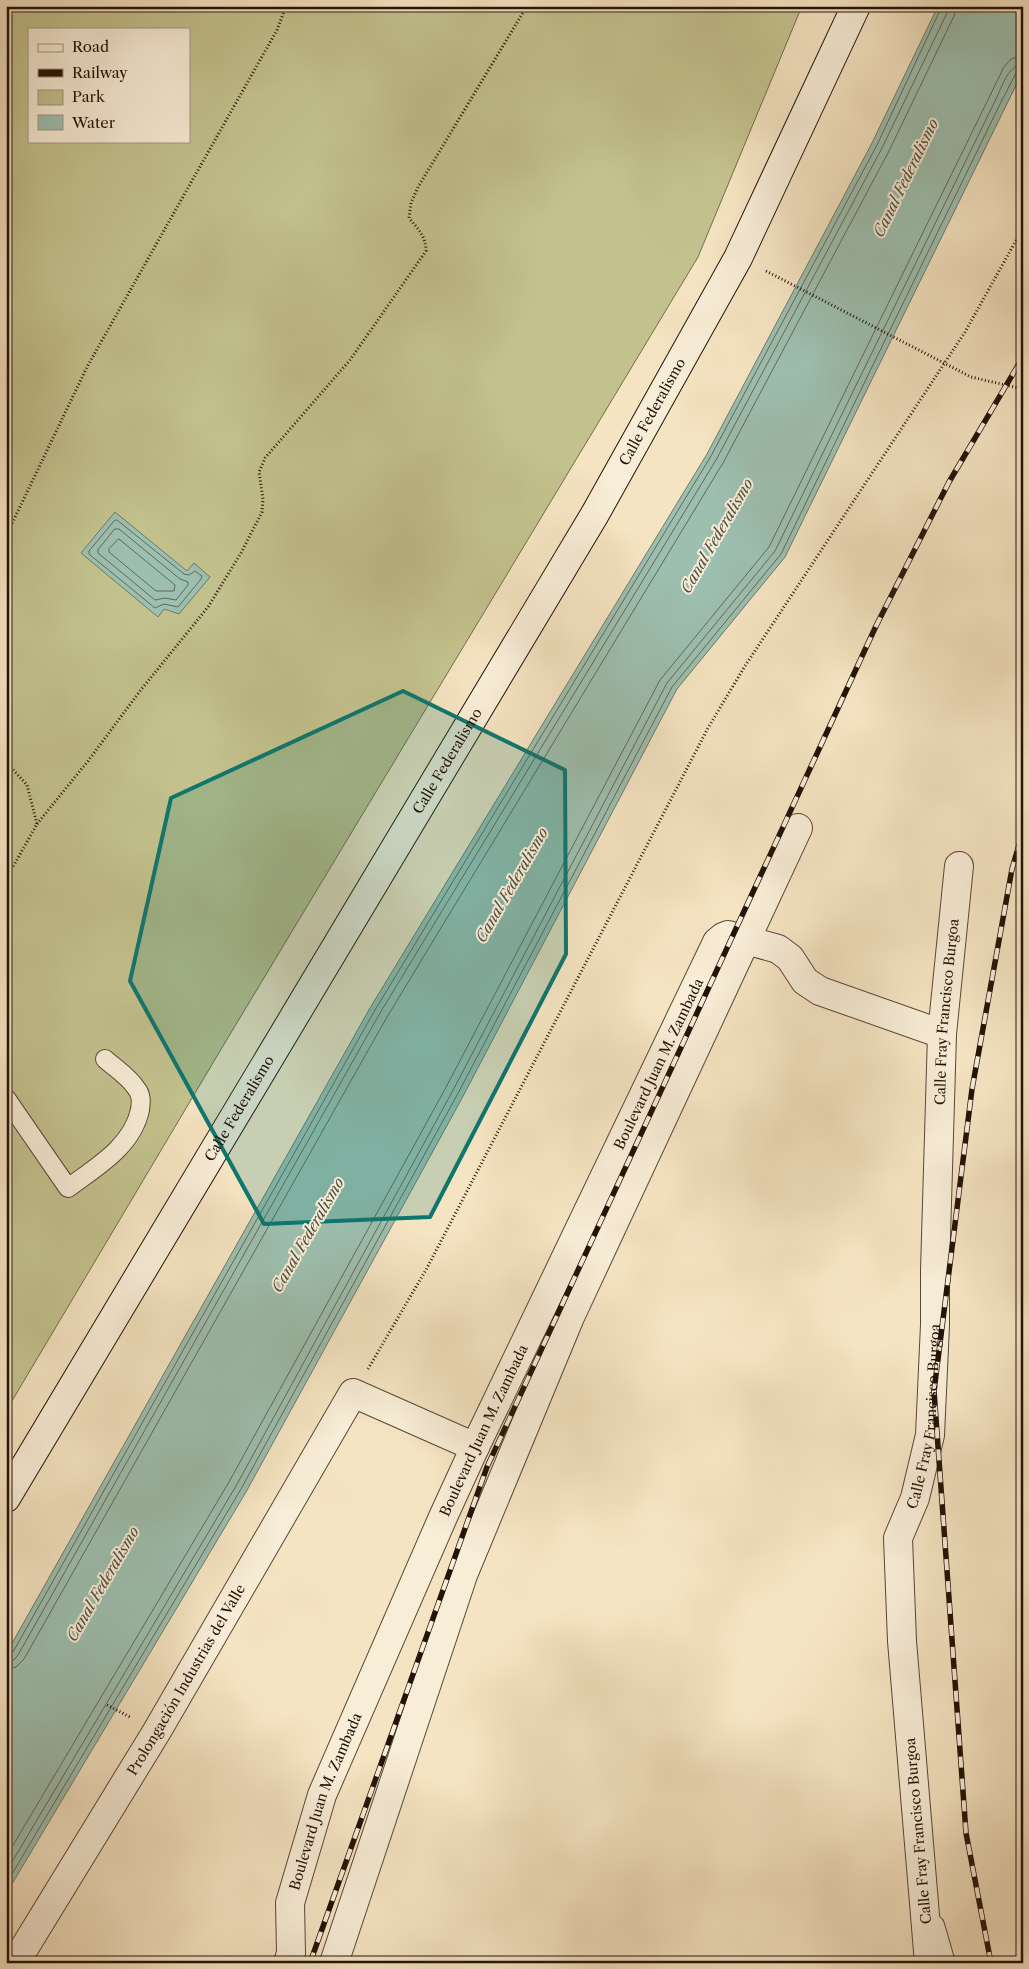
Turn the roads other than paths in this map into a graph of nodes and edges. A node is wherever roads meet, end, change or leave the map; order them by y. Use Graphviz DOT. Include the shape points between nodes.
graph roads {
  1 [pos="856,6"];
  2 [pos="798,828"];
  3 [pos="959,866"];
  4 [pos="745,940"];
  5 [pos="942,1034"];
  6 [pos="105,1059"];
  7 [pos="6,1098"];
  8 [pos="475,1447"];
  9 [pos="6,1498"];
  10 [pos="923,1883"];
  11 [pos="15,1963"];
  12 [pos="288,1963"];
  13 [pos="334,1963"];
  14 [pos="929,1963"];
  15 [pos="946,1963"];
  1 -- 9 [label="street, Calle Federalismo" via="738,258 595,514"];
  2 -- 4 [label="street, Boulevard Juan M. Zambada"];
  3 -- 5 [label="street, Calle Fray Francisco Burgoa"];
  4 -- 5 [label="street" via="778,949 790,958 805,981 820,991"];
  4 -- 8 [label="street, Boulevard Juan M. Zambada" via="728,935 717,942"];
  4 -- 13 [label="street, Boulevard Juan M. Zambada" via="570,1317 462,1575"];
  5 -- 10 [label="street, Calle Fray Francisco Burgoa" via="930,1436 915,1498 898,1538 902,1641"];
  6 -- 7 [label="lane" via="136,1088 142,1099 140,1112 134,1130 119,1148 68,1188"];
  8 -- 11 [label="street, Prolongación Industrias del Valle" via="353,1394 157,1731"];
  8 -- 12 [label="street, Boulevard Juan M. Zambada" via="322,1795 290,1903 291,1953"];
  10 -- 14 [label="street, Calle Fray Francisco Burgoa"];
  10 -- 15 [label="lane"];
}
